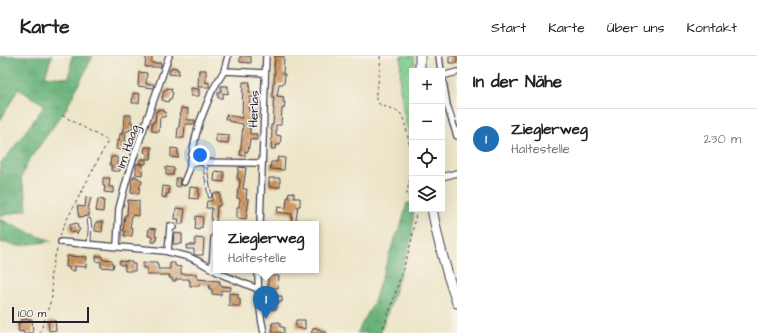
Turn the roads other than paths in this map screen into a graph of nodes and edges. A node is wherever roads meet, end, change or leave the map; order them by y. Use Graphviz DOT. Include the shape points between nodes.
graph roads {
  1 [pos="169,56"];
  2 [pos="228,56"];
  3 [pos="266,56"];
  4 [pos="420,56"];
  5 [pos="439,56"];
  6 [pos="420,68"];
  7 [pos="441,68"];
  8 [pos="224,71"];
  9 [pos="457,72"];
  10 [pos="265,73"];
  11 [pos="445,75"];
  12 [pos="445,93"];
  13 [pos="457,136"];
  14 [pos="190,162"];
  15 [pos="204,162"];
  16 [pos="262,163"];
  17 [pos="457,173"];
  18 [pos="445,176"];
  19 [pos="184,182"];
  20 [pos="210,196"];
  21 [pos="433,212"];
  22 [pos="90,220"];
  23 [pos="260,221"];
  24 [pos="172,227"];
  25 [pos="60,242"];
  26 [pos="89,244"];
  27 [pos="117,246"];
  28 [pos="168,252"];
  29 [pos="213,253"];
  30 [pos="212,268"];
  31 [pos="220,273"];
  32 [pos="258,273"];
  33 [pos="258,289"];
  34 [pos="457,303"];
  35 [pos="264,333"];
  1 -- 27 [label="street, Im Haag" via="130,168 119,208"];
  2 -- 8 [label="street"];
  3 -- 10 [label="street, Herlas"];
  4 -- 6 [label="main road"];
  5 -- 7 [label="street"];
  8 -- 10 [label="street"];
  8 -- 14 [label="street" via="212,91 200,121"];
  9 -- 11 [label="street"];
  10 -- 16 [label="street, Herlas"];
  12 -- 13 [label="street"];
  14 -- 15 [label="street"];
  14 -- 19 [label="street"];
  15 -- 16 [label="street"];
  15 -- 20 [label="lane"];
  16 -- 23 [label="street, Herlas"];
  17 -- 18 [label="street"];
  21 -- 34 [label="main road" via="447,274"];
  22 -- 26 [label="lane"];
  24 -- 28 [label="street" via="170,226"];
  25 -- 26 [label="street"];
  26 -- 27 [label="street"];
  27 -- 28 [label="street"];
  28 -- 30 [label="street" via="189,257"];
  29 -- 30 [label="street"];
  31 -- 33 [label="street"];
  32 -- 33 [label="street"];
  33 -- 35 [label="street"];
}
